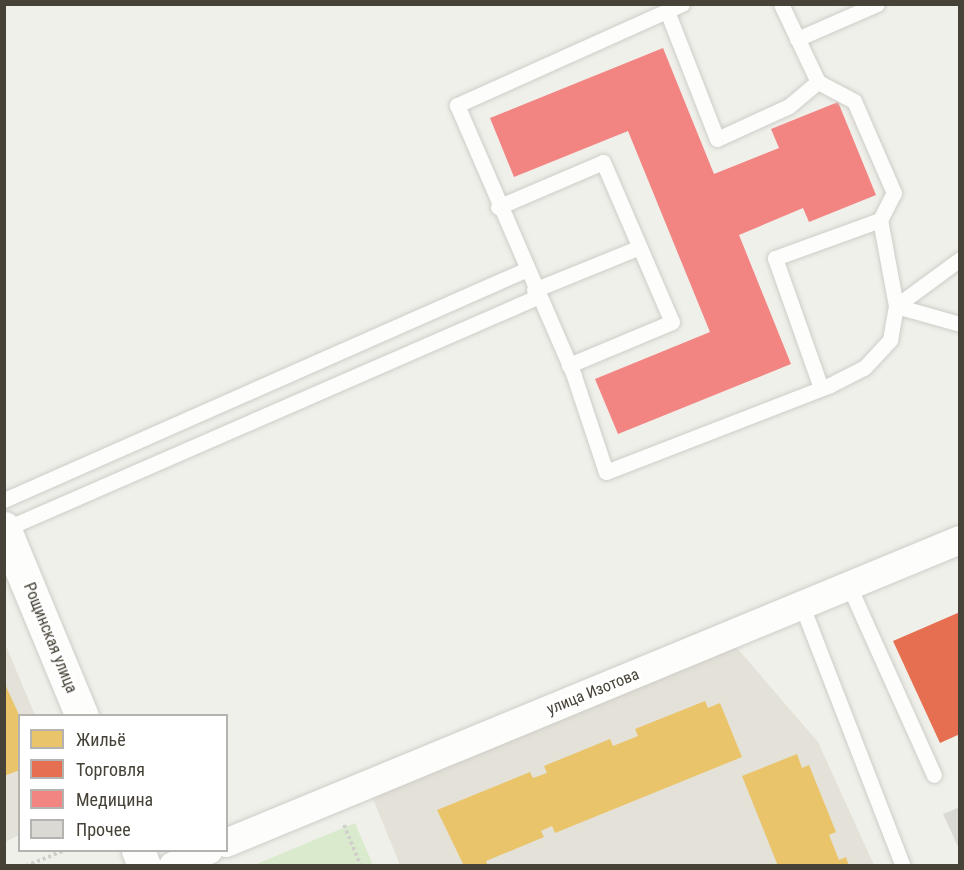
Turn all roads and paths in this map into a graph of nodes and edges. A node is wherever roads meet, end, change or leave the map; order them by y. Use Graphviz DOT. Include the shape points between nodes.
graph roads {
  1 [pos="682,4"];
  2 [pos="781,4"];
  3 [pos="877,4"];
  4 [pos="667,11"];
  5 [pos="798,39"];
  6 [pos="818,82"];
  7 [pos="498,207"];
  8 [pos="880,220"];
  9 [pos="640,247"];
  10 [pos="960,260"];
  11 [pos="525,270"];
  12 [pos="535,293"];
  13 [pos="896,306"];
  14 [pos="960,324"];
  15 [pos="569,365"];
  16 [pos="821,388"];
  17 [pos="4,501"];
  18 [pos="5,529"];
  19 [pos="960,540"];
  20 [pos="14,576"];
  21 [pos="849,586"];
  22 [pos="802,606"];
  23 [pos="81,714"];
  24 [pos="934,774"];
  25 [pos="333,799"];
  26 [pos="228,842"];
  27 [pos="60,852"];
  28 [pos="205,852"];
  29 [pos="26,866"];
  30 [pos="173,866"];
  31 [pos="361,866"];
  32 [pos="903,866"];
  1 -- 4 [label="lane"];
  2 -- 5 [label="lane"];
  3 -- 5 [label="lane"];
  4 -- 6 [label="lane" via="717,139 789,106"];
  4 -- 7 [label="lane" via="457,105"];
  5 -- 6 [label="lane"];
  6 -- 8 [label="lane" via="854,101 894,193"];
  7 -- 9 [label="lane" via="603,162"];
  7 -- 11 [label="lane"];
  8 -- 13 [label="lane"];
  8 -- 16 [label="lane" via="775,258"];
  9 -- 12 [label="lane"];
  9 -- 15 [label="lane" via="672,322"];
  10 -- 13 [label="lane"];
  11 -- 12 [label="lane"];
  11 -- 17 [label="lane"];
  12 -- 15 [label="lane"];
  12 -- 18 [label="lane"];
  13 -- 14 [label="lane"];
  13 -- 16 [label="lane" via="890,340 864,368"];
  15 -- 16 [label="lane" via="606,472"];
  18 -- 20 [label="street, Рощинская улица"];
  19 -- 21 [label="street, улица Изотова"];
  20 -- 23 [label="street, Рощинская улица"];
  21 -- 22 [label="street, улица Изотова"];
  21 -- 24 [label="lane"];
  22 -- 25 [label="street, улица Изотова"];
  22 -- 32 [label="lane"];
  25 -- 26 [label="street, улица Изотова"];
  25 -- 31 [label="path"];
  27 -- 29 [label="path"];
  28 -- 30 [label="street"];
}
